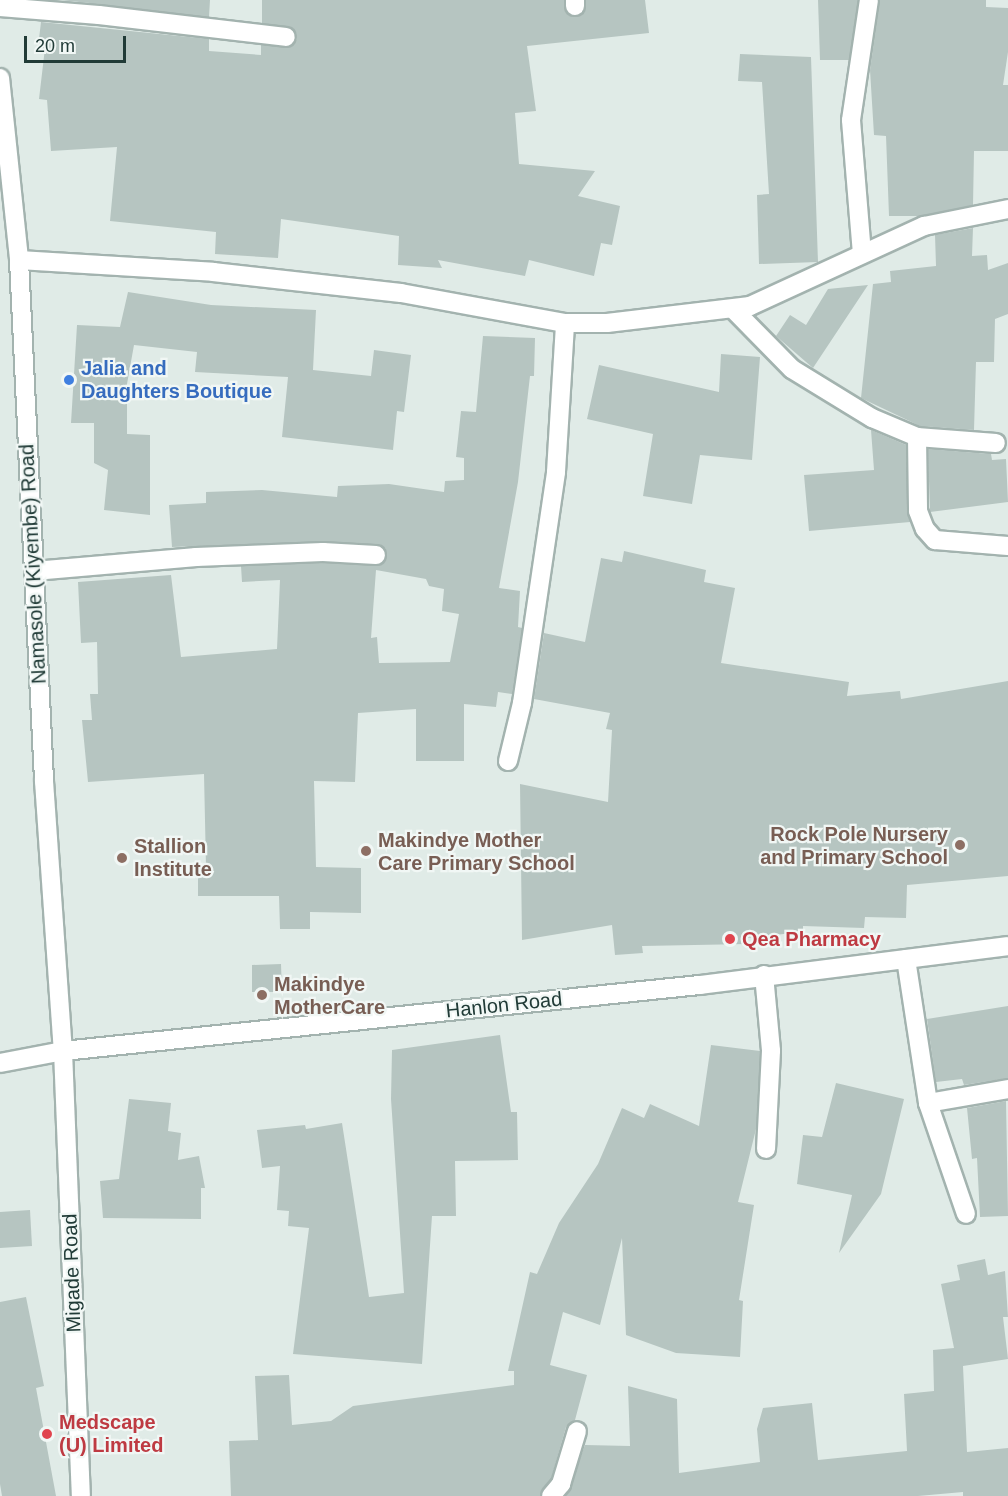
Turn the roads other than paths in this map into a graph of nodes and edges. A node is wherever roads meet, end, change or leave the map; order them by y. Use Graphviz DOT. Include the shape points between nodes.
graph roads {
  1 [pos="869,0"];
  2 [pos="0,8"];
  3 [pos="286,37"];
  4 [pos="0,78"];
  5 [pos="1008,209"];
  6 [pos="862,254"];
  7 [pos="19,260"];
  8 [pos="734,309"];
  9 [pos="565,323"];
  10 [pos="917,438"];
  11 [pos="996,442"];
  12 [pos="1008,546"];
  13 [pos="376,555"];
  14 [pos="34,571"];
  15 [pos="508,761"];
  16 [pos="1008,946"];
  17 [pos="906,959"];
  18 [pos="764,975"];
  19 [pos="63,1050"];
  20 [pos="0,1064"];
  21 [pos="1008,1089"];
  22 [pos="928,1103"];
  23 [pos="766,1149"];
  24 [pos="966,1214"];
  25 [pos="577,1431"];
  26 [pos="81,1496"];
  27 [pos="551,1496"];
  1 -- 6 [label="street" via="851,120"];
  2 -- 3 [label="street" via="99,15"];
  4 -- 7 [label="street, Namasole (Kiyembe) Road"];
  5 -- 6 [label="street" via="924,226"];
  6 -- 8 [label="street" via="765,302"];
  7 -- 9 [label="street" via="213,272 335,285"];
  7 -- 14 [label="street, Namasole (Kiyembe) Road"];
  8 -- 9 [label="street" via="650,320"];
  8 -- 10 [label="street" via="792,369 863,413"];
  9 -- 15 [label="street" via="556,472 522,703"];
  10 -- 11 [label="street"];
  10 -- 12 [label="street" via="918,511 925,529 935,540"];
  13 -- 14 [label="street" via="323,552 196,557"];
  14 -- 19 [label="street, Namasole (Kiyembe) Road"];
  16 -- 17 [label="street, Hanlon Road"];
  17 -- 18 [label="street, Hanlon Road"];
  17 -- 22 [label="street"];
  18 -- 19 [label="street, Hanlon Road"];
  18 -- 23 [label="street" via="771,1051"];
  19 -- 20 [label="street, Hanlon Road"];
  19 -- 26 [label="street, Migade Road"];
  21 -- 22 [label="street"];
  22 -- 24 [label="street"];
  25 -- 27 [label="street" via="561,1484"];
}
